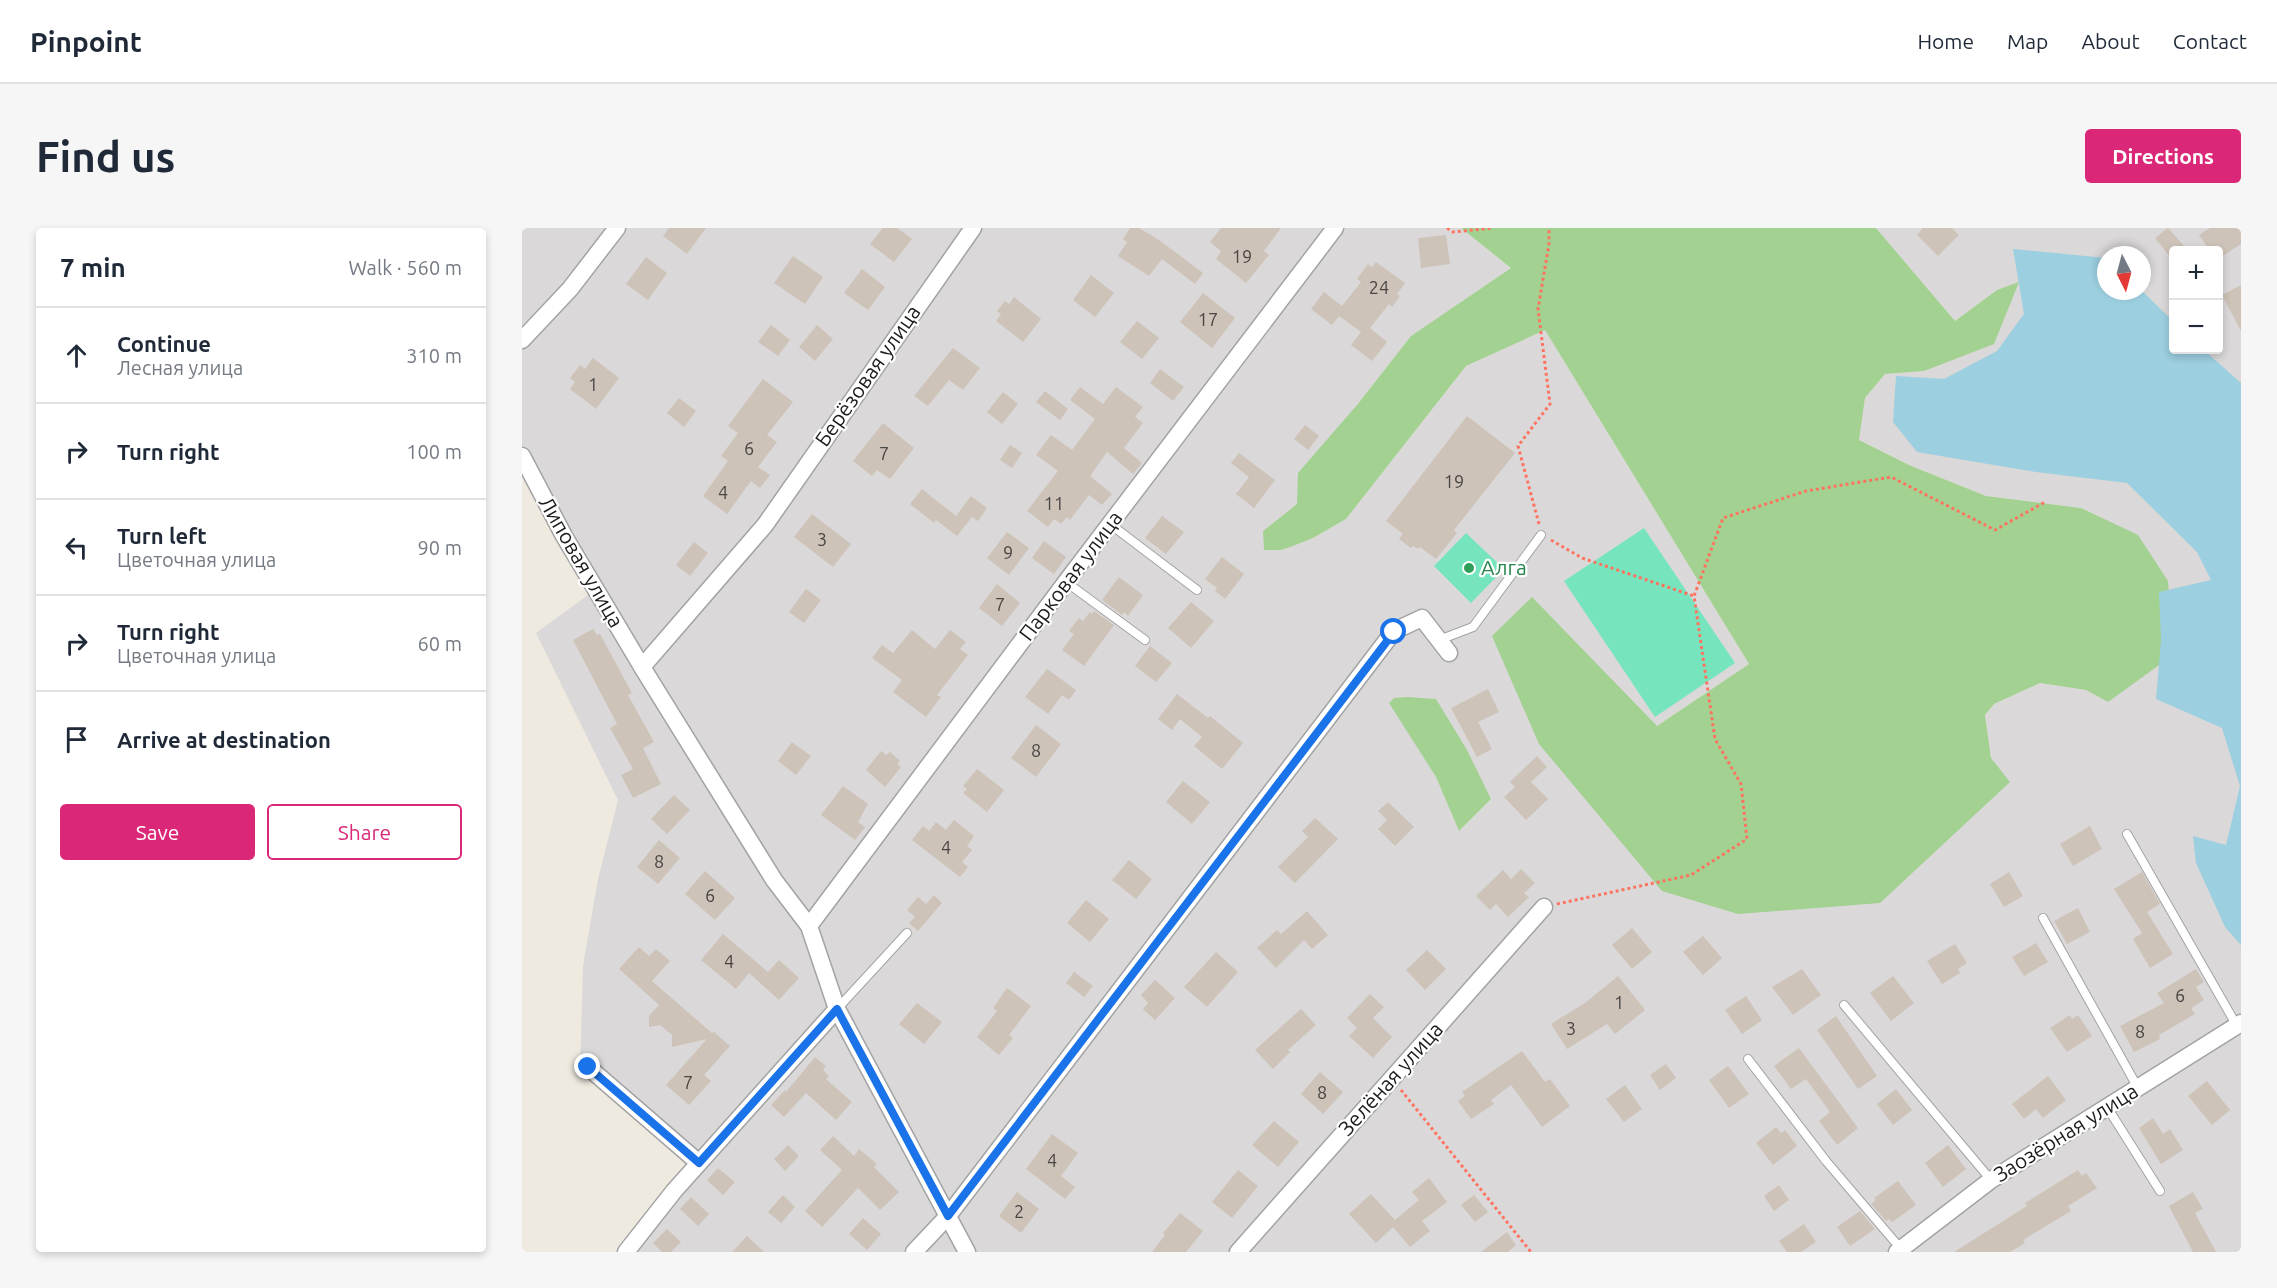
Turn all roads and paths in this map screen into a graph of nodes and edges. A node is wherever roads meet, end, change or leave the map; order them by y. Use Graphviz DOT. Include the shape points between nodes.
graph roads {
  1 [pos="617,228"];
  2 [pos="973,228"];
  3 [pos="1335,228"];
  4 [pos="1447,228"];
  5 [pos="1493,228"];
  6 [pos="1549,228"];
  7 [pos="522,340"];
  8 [pos="522,456"];
  9 [pos="2046,502"];
  10 [pos="1110,524"];
  11 [pos="1541,535"];
  12 [pos="1066,582"];
  13 [pos="1197,590"];
  14 [pos="1694,596"];
  15 [pos="1145,640"];
  16 [pos="1444,646"];
  17 [pos="642,667"];
  18 [pos="2127,834"];
  19 [pos="1544,907"];
  20 [pos="2043,918"];
  21 [pos="809,926"];
  22 [pos="907,933"];
  23 [pos="1844,1005"];
  24 [pos="837,1009"];
  25 [pos="2239,1024"];
  26 [pos="1748,1059"];
  27 [pos="588,1067"];
  28 [pos="1391,1079"];
  29 [pos="2138,1088"];
  30 [pos="2107,1107"];
  31 [pos="699,1163"];
  32 [pos="1991,1180"];
  33 [pos="2160,1191"];
  34 [pos="948,1216"];
  35 [pos="1899,1251"];
  36 [pos="626,1252"];
  37 [pos="914,1252"];
  38 [pos="968,1252"];
  39 [pos="1238,1252"];
  40 [pos="1532,1252"];
  1 -- 7 [label="street" via="570,290"];
  2 -- 17 [label="street, Берёзовая улица" via="765,525"];
  3 -- 10 [label="street, Парковая улица"];
  4 -- 5 [label="path" via="1453,232"];
  6 -- 11 [label="path" via="1538,309 1550,404 1518,446"];
  8 -- 17 [label="street, Липовая улица" via="564,536"];
  9 -- 14 [label="path" via="1995,530 1891,477 1806,491 1723,518"];
  10 -- 12 [label="street, Парковая улица"];
  10 -- 13 [label="lane"];
  11 -- 14 [label="path" via="1582,558"];
  11 -- 16 [label="lane" via="1473,627"];
  12 -- 15 [label="lane"];
  12 -- 21 [label="street, Парковая улица"];
  14 -- 19 [label="path" via="1714,739 1741,784 1747,839 1691,875"];
  16 -- 34 [label="street" via="1422,618 1394,632"];
  17 -- 21 [label="street, Липовая улица" via="774,880"];
  18 -- 25 [label="lane"];
  19 -- 28 [label="street, Зелёная улица"];
  20 -- 29 [label="lane"];
  21 -- 24 [label="street, Липовая улица"];
  22 -- 24 [label="lane"];
  23 -- 32 [label="lane"];
  24 -- 31 [label="street"];
  24 -- 34 [label="street, Липовая улица"];
  25 -- 29 [label="street, Заозёрная улица"];
  26 -- 35 [label="lane"];
  27 -- 31 [label="street"];
  28 -- 39 [label="street, Зелёная улица"];
  28 -- 40 [label="path"];
  29 -- 30 [label="street, Заозёрная улица"];
  30 -- 32 [label="street, Заозёрная улица"];
  30 -- 33 [label="lane"];
  31 -- 36 [label="street"];
  32 -- 35 [label="street, Заозёрная улица"];
  34 -- 37 [label="street"];
  34 -- 38 [label="street, Липовая улица"];
}
